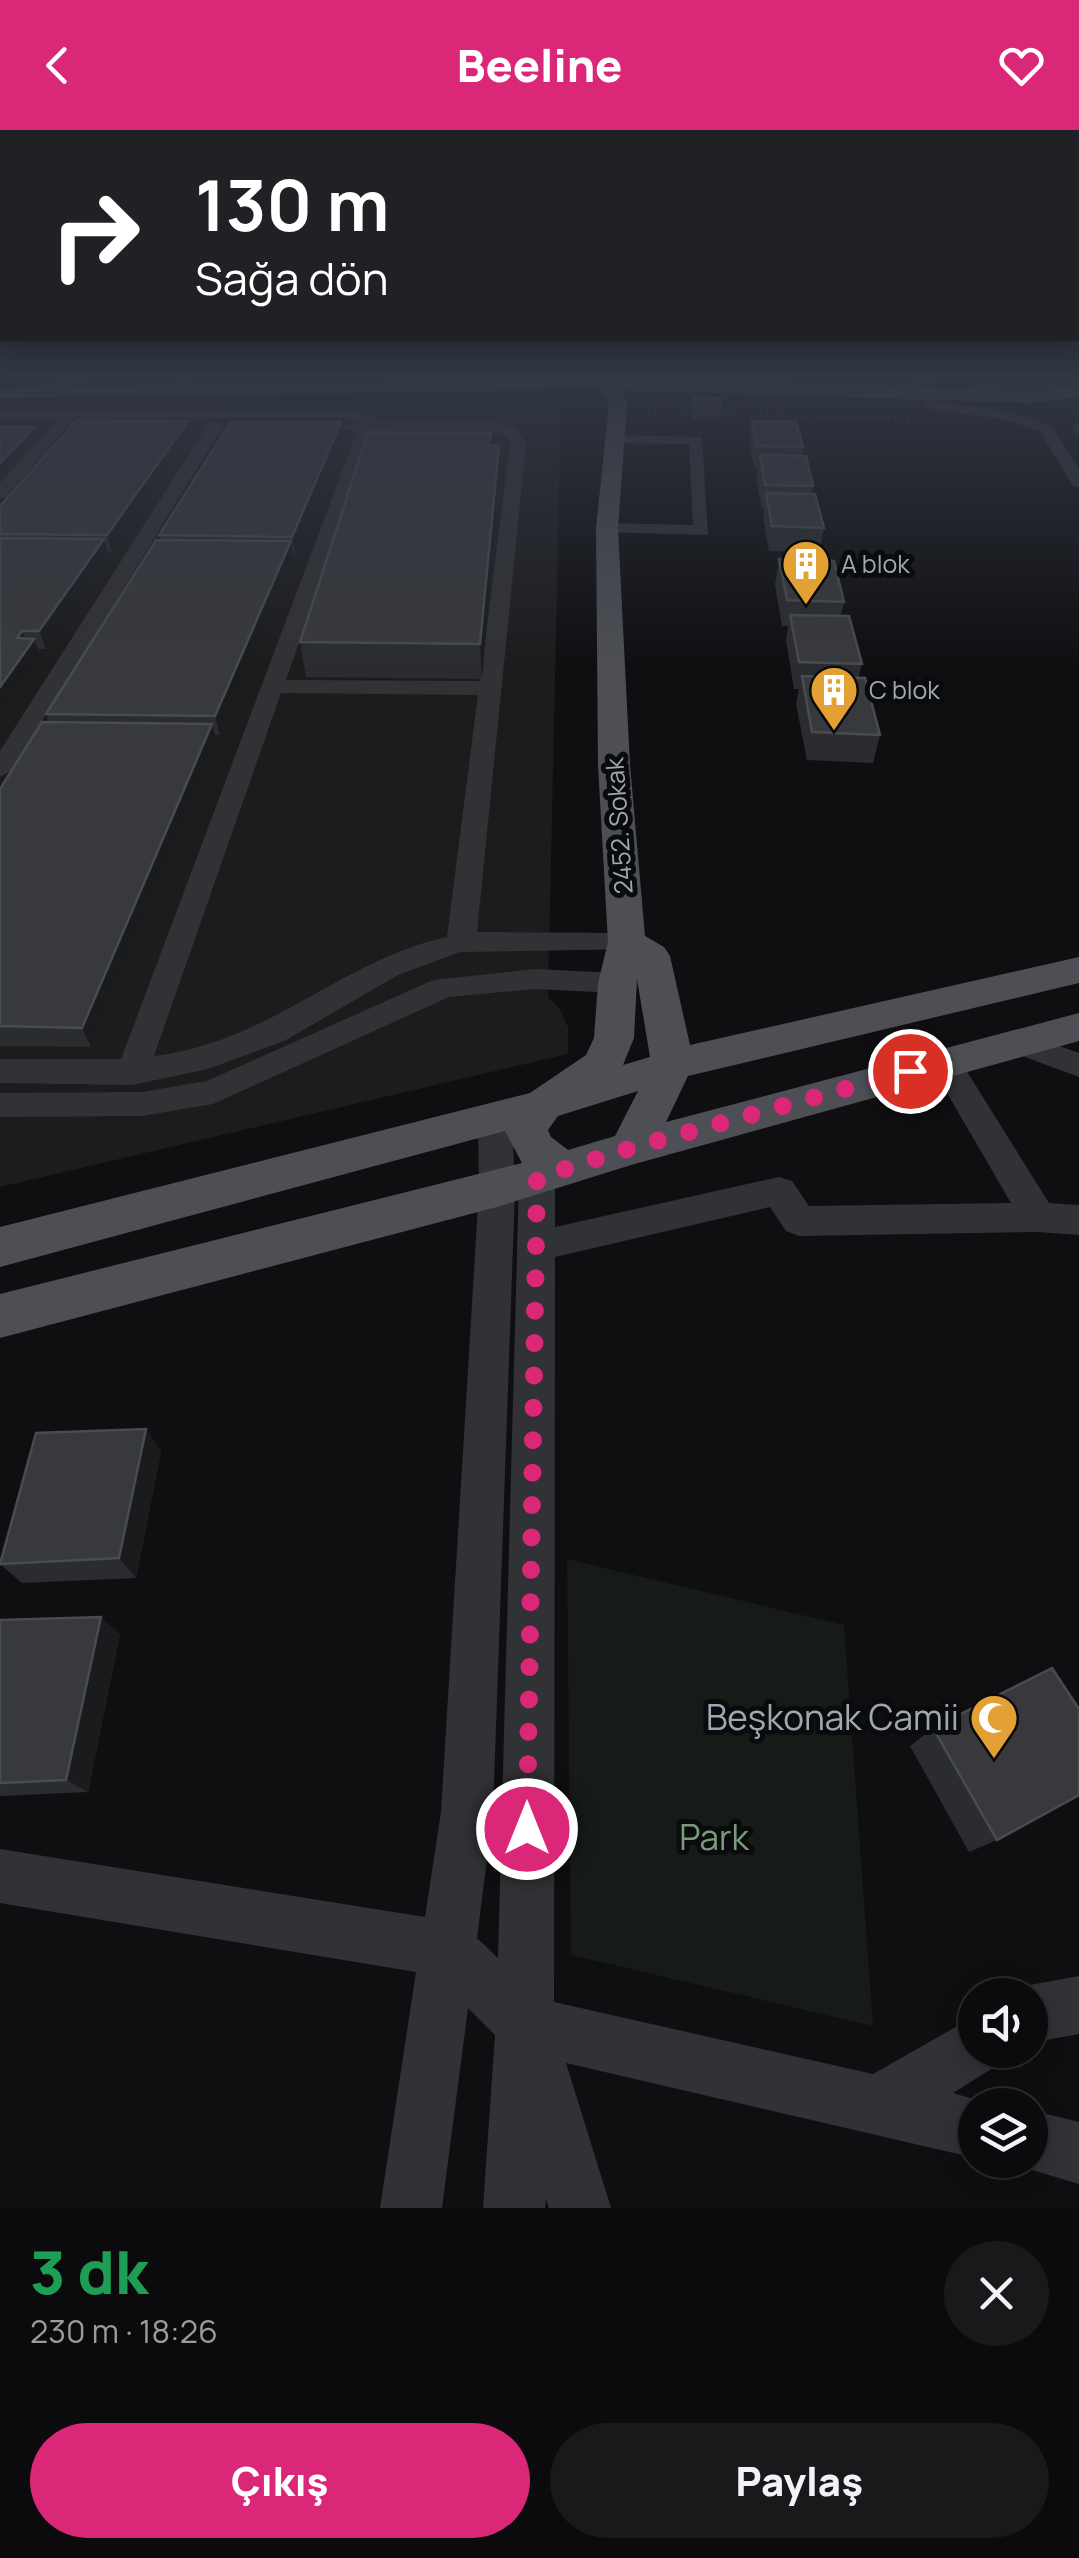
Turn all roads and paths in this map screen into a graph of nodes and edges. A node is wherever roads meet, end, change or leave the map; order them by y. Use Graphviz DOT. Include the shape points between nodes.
graph roads {
  1 [pos="19,472"];
  2 [pos="186,472"];
  3 [pos="352,472"];
  4 [pos="515,472"];
  5 [pos="608,472"];
  6 [pos="611,472"];
  7 [pos="699,472"];
  8 [pos="610,478"];
  9 [pos="0,493"];
  10 [pos="607,528"];
  11 [pos="274,686"];
  12 [pos="490,688"];
  13 [pos="0,770"];
  14 [pos="627,942"];
  15 [pos="461,943"];
  16 [pos="1079,970"];
  17 [pos="617,984"];
  18 [pos="1079,1027"];
  19 [pos="1017,1042"];
  20 [pos="670,1049"];
  21 [pos="945,1062"];
  22 [pos="1079,1065"];
  23 [pos="0,1071"];
  24 [pos="132,1073"];
  25 [pos="0,1105"];
  26 [pos="544,1105"];
  27 [pos="495,1118"];
  28 [pos="631,1148"];
  29 [pos="534,1179"];
  30 [pos="1038,1217"];
  31 [pos="1079,1220"];
  32 [pos="536,1246"];
  33 [pos="0,1247"];
  34 [pos="0,1316"];
  35 [pos="0,1876"];
  36 [pos="448,1949"];
  37 [pos="1079,2004"];
  38 [pos="1048,2010"];
  39 [pos="526,2024"];
  40 [pos="958,2055"];
  41 [pos="876,2106"];
  42 [pos="958,2124"];
  43 [pos="1048,2145"];
  44 [pos="1079,2152"];
  45 [pos="411,2208"];
  46 [pos="514,2208"];
  47 [pos="580,2208"];
  1 -- 9 [label="street"];
  2 -- 13 [label="street"];
  3 -- 11 [label="street"];
  4 -- 12 [label="street"];
  5 -- 8 [label="main road, 2452. Sokak"];
  6 -- 8 [label="main road, 2452. Sokak"];
  7 -- 10 [label="street" via="702,531"];
  8 -- 10 [label="main road, 2452. Sokak"];
  10 -- 14 [label="main road, 2452. Sokak"];
  11 -- 12 [label="street"];
  11 -- 24 [label="street"];
  12 -- 15 [label="street"];
  14 -- 15 [label="street"];
  14 -- 17 [label="main road, 2452. Sokak"];
  14 -- 20 [label="main road" via="651,956"];
  15 -- 24 [label="street" via="397,965 228,1053"];
  16 -- 20 [label="main road" via="716,1052"];
  17 -- 25 [label="street" via="536,979 444,987 213,1092 142,1104"];
  17 -- 26 [label="main road, 2452. Sokak" via="614,1038 603,1064"];
  18 -- 19 [label="main road"];
  19 -- 21 [label="main road"];
  19 -- 22 [label="street"];
  20 -- 26 [label="main road"];
  20 -- 28 [label="main road"];
  21 -- 28 [label="main road"];
  21 -- 30 [label="street"];
  23 -- 24 [label="street"];
  26 -- 27 [label="main road"];
  26 -- 29 [label="main road" via="526,1128 540,1156"];
  27 -- 29 [label="street"];
  27 -- 33 [label="main road"];
  28 -- 29 [label="main road"];
  29 -- 32 [label="street"];
  29 -- 34 [label="main road"];
  29 -- 36 [label="street"];
  30 -- 31 [label="street"];
  30 -- 32 [label="street" via="799,1221 779,1191"];
  32 -- 39 [label="street"];
  35 -- 36 [label="street"];
  36 -- 39 [label="street"];
  36 -- 45 [label="street"];
  37 -- 38 [label="street"];
  39 -- 41 [label="street"];
  39 -- 46 [label="street"];
  39 -- 47 [label="street"];
  40 -- 41 [label="street"];
  41 -- 42 [label="street"];
  43 -- 44 [label="street"];
}
